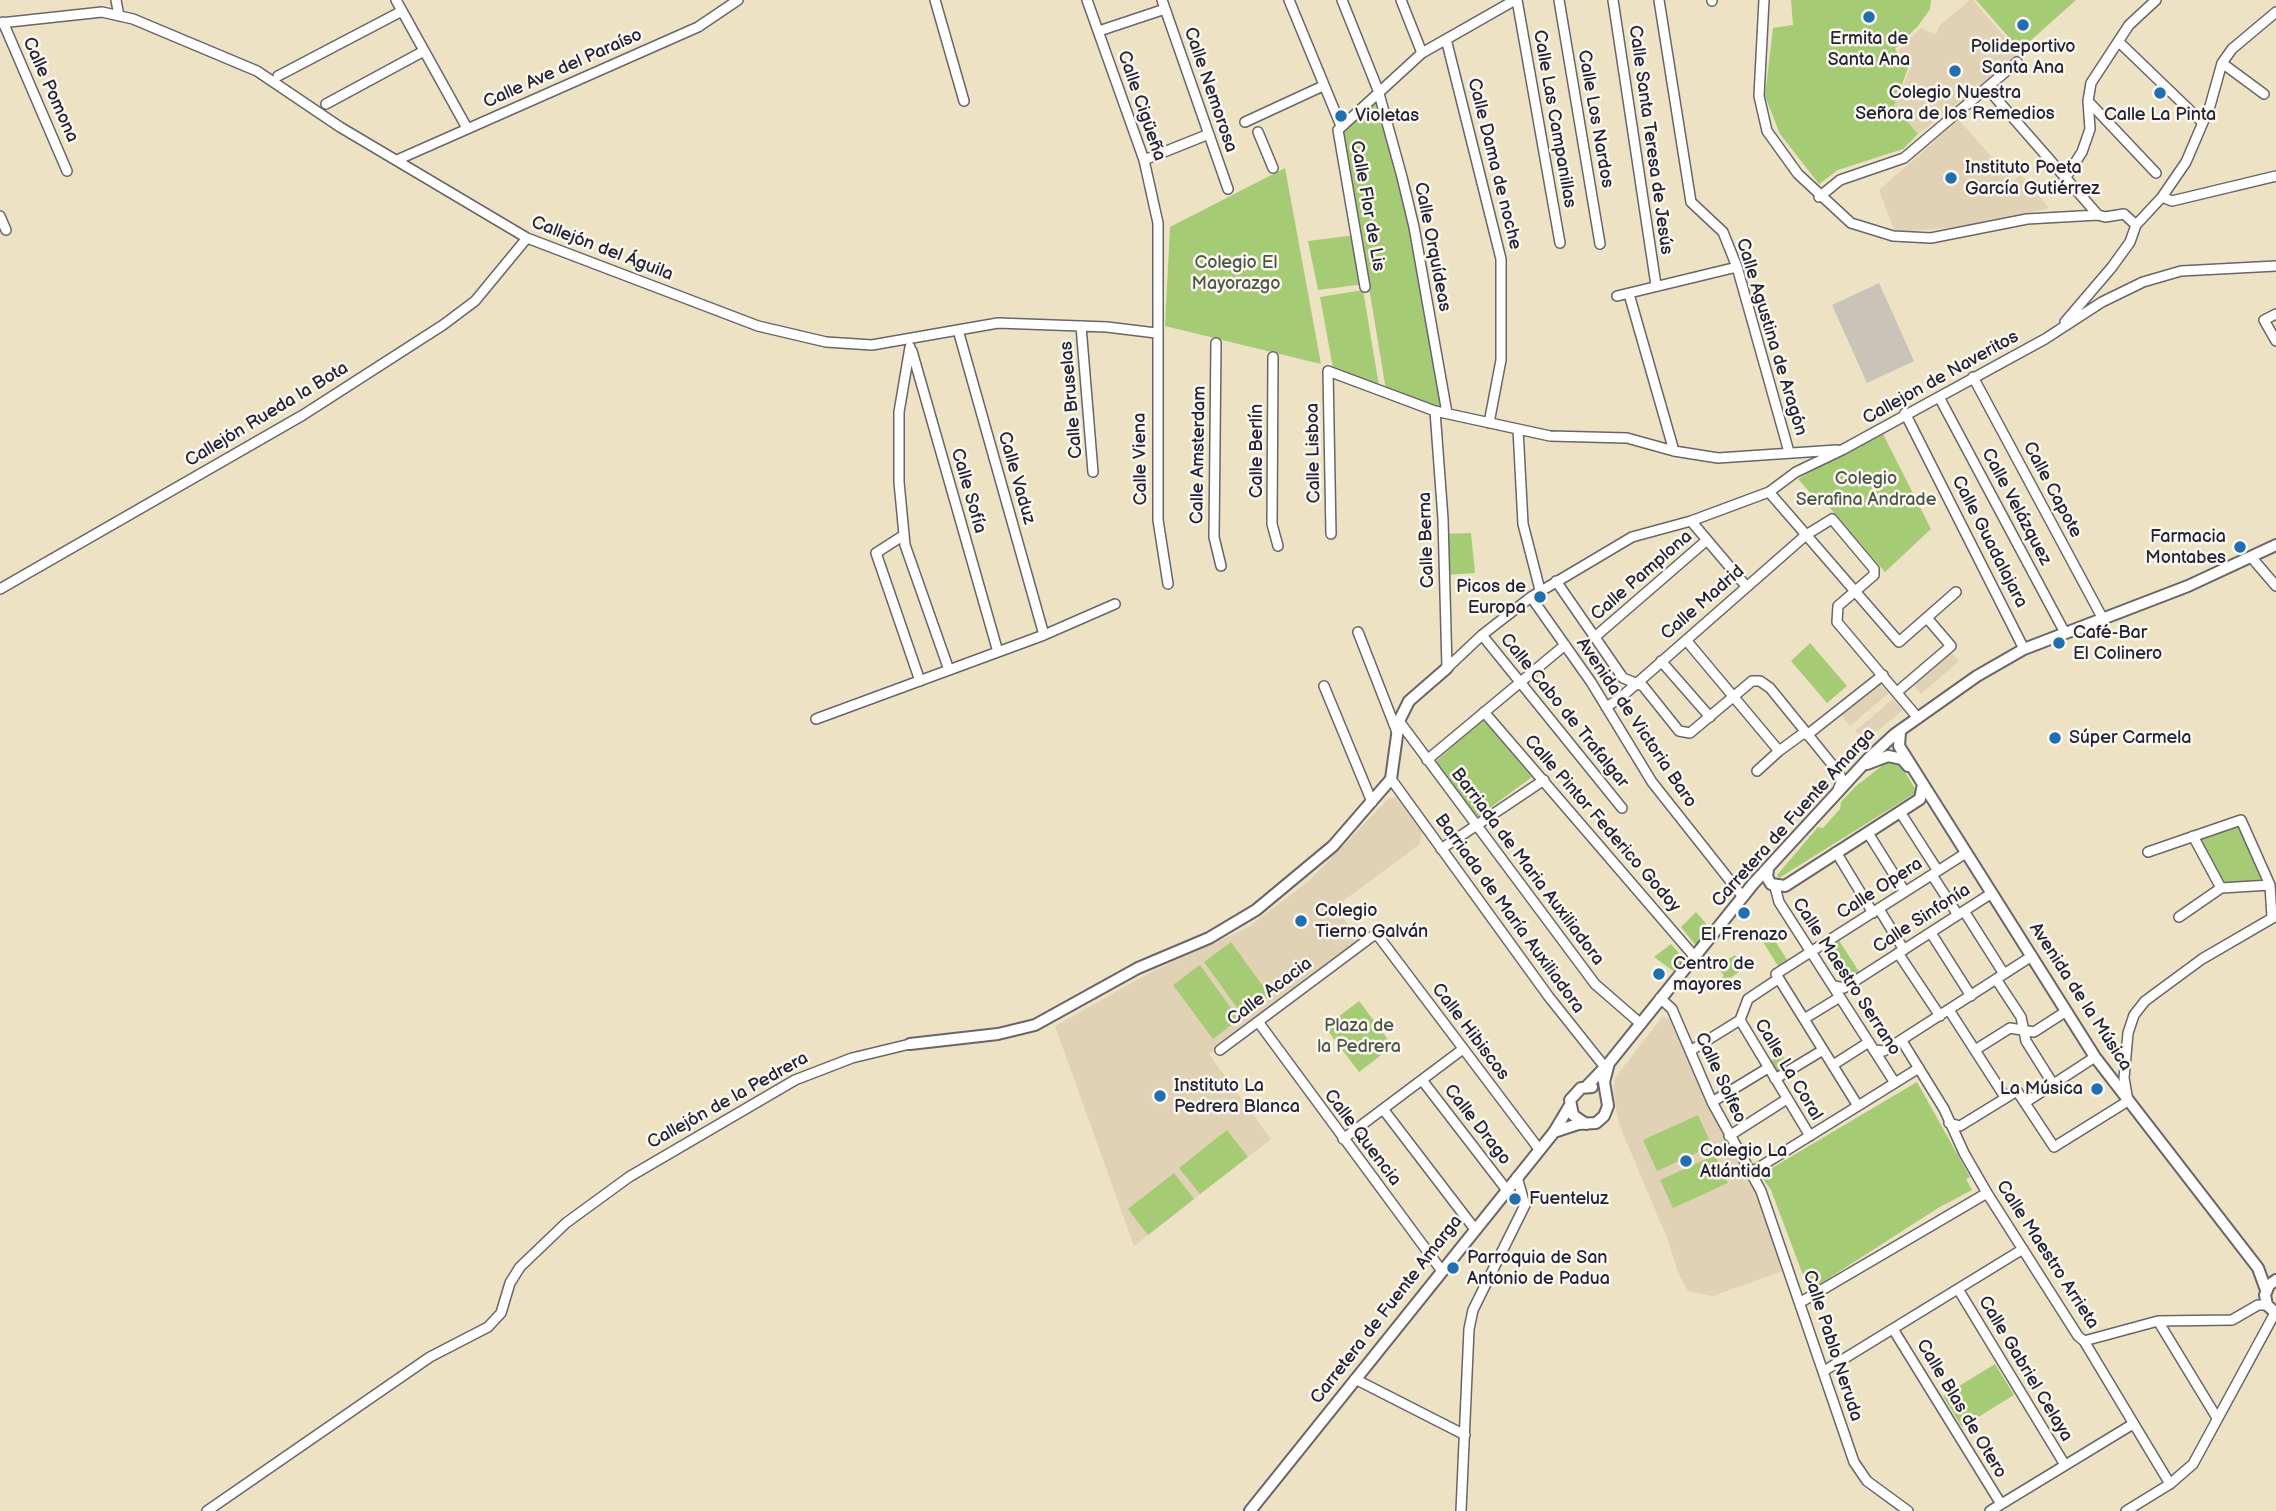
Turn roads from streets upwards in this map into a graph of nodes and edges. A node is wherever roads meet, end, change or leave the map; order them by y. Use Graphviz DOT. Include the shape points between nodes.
graph roads {
  1 [pos="116,0"];
  2 [pos="396,0"];
  3 [pos="719,0"];
  4 [pos="738,0"];
  5 [pos="935,0"];
  6 [pos="1087,0"];
  7 [pos="1289,0"];
  8 [pos="1342,0"];
  9 [pos="1401,0"];
  10 [pos="1516,0"];
  11 [pos="1559,0"];
  12 [pos="1613,0"];
  13 [pos="1659,0"];
  14 [pos="1764,0"];
  15 [pos="2156,0"];
  16 [pos="1164,4"];
  17 [pos="723,10"];
  18 [pos="402,11"];
  19 [pos="2276,12"];
  20 [pos="119,16"];
  21 [pos="1,22"];
  22 [pos="1099,31"];
  23 [pos="1446,39"];
  24 [pos="2119,42"];
  25 [pos="424,51"];
  26 [pos="1422,53"];
  27 [pos="2017,62"];
  28 [pos="2222,63"];
  29 [pos="278,76"];
  30 [pos="1323,86"];
  31 [pos="1987,88"];
  32 [pos="1378,90"];
  33 [pos="2264,94"];
  34 [pos="964,101"];
  35 [pos="2088,101"];
  36 [pos="326,104"];
  37 [pos="1245,122"];
  38 [pos="2202,122"];
  39 [pos="467,128"];
  40 [pos="1339,128"];
  41 [pos="1258,132"];
  42 [pos="1209,134"];
  43 [pos="397,160"];
  44 [pos="1144,160"];
  45 [pos="1273,168"];
  46 [pos="67,171"];
  47 [pos="2156,173"];
  48 [pos="2276,176"];
  49 [pos="2066,177"];
  50 [pos="1228,189"];
  51 [pos="1819,197"];
  52 [pos="2162,197"];
  53 [pos="2098,215"];
  54 [pos="0,216"];
  55 [pos="2136,225"];
  56 [pos="6,230"];
  57 [pos="527,238"];
  58 [pos="1560,243"];
  59 [pos="1600,244"];
  60 [pos="2276,266"];
  61 [pos="1737,267"];
  62 [pos="1656,285"];
  63 [pos="1365,287"];
  64 [pos="1629,294"];
  65 [pos="1617,296"];
  66 [pos="2276,314"];
  67 [pos="1081,326"];
  68 [pos="958,330"];
  69 [pos="1156,333"];
  70 [pos="2054,333"];
  71 [pos="2276,341"];
  72 [pos="910,343"];
  73 [pos="1216,343"];
  74 [pos="1273,356"];
  75 [pos="1973,377"];
  76 [pos="1939,397"];
  77 [pos="1435,411"];
  78 [pos="1447,413"];
  79 [pos="1905,413"];
  80 [pos="1489,423"];
  81 [pos="1518,429"];
  82 [pos="1842,450"];
  83 [pos="1674,452"];
  84 [pos="1789,452"];
  85 [pos="1093,472"];
  86 [pos="1769,492"];
  87 [pos="1691,521"];
  88 [pos="1331,534"];
  89 [pos="1806,535"];
  90 [pos="904,536"];
  91 [pos="1707,540"];
  92 [pos="2276,545"];
  93 [pos="1278,546"];
  94 [pos="2252,558"];
  95 [pos="1221,566"];
  96 [pos="1556,580"];
  97 [pos="1168,584"];
  98 [pos="1746,586"];
  99 [pos="2276,586"];
  100 [pos="0,589"];
  101 [pos="1540,590"];
  102 [pos="1855,592"];
  103 [pos="1956,592"];
  104 [pos="1531,597"];
  105 [pos="1115,604"];
  106 [pos="1927,618"];
  107 [pos="2103,619"];
  108 [pos="1358,632"];
  109 [pos="2065,633"];
  110 [pos="1044,635"];
  111 [pos="1482,635"];
  112 [pos="1596,636"];
  113 [pos="1686,640"];
  114 [pos="1565,645"];
  115 [pos="2024,649"];
  116 [pos="998,652"];
  117 [pos="1661,661"];
  118 [pos="1447,668"];
  119 [pos="949,670"];
  120 [pos="1883,675"];
  121 [pos="1521,680"];
  122 [pos="920,681"];
  123 [pos="1633,684"];
  124 [pos="1324,686"];
  125 [pos="1897,692"];
  126 [pos="1734,696"];
  127 [pos="1606,707"];
  128 [pos="1485,712"];
  129 [pos="1710,718"];
  130 [pos="1918,718"];
  131 [pos="817,719"];
  132 [pos="1399,721"];
  133 [pos="1900,732"];
  134 [pos="1806,733"];
  135 [pos="1398,735"];
  136 [pos="1779,751"];
  137 [pos="1427,760"];
  138 [pos="1863,766"];
  139 [pos="1914,769"];
  140 [pos="1758,771"];
  141 [pos="1391,779"];
  142 [pos="1544,780"];
  143 [pos="1923,784"];
  144 [pos="1837,792"];
  145 [pos="1372,802"];
  146 [pos="1622,808"];
  147 [pos="1900,812"];
  148 [pos="1475,825"];
  149 [pos="1868,832"];
  150 [pos="2193,836"];
  151 [pos="1441,849"];
  152 [pos="1836,852"];
  153 [pos="2148,852"];
  154 [pos="1966,853"];
  155 [pos="1768,869"];
  156 [pos="1935,873"];
  157 [pos="1773,885"];
  158 [pos="2270,885"];
  159 [pos="2221,888"];
  160 [pos="1905,892"];
  161 [pos="1747,893"];
  162 [pos="1992,893"];
  163 [pos="1876,911"];
  164 [pos="1961,913"];
  165 [pos="2274,916"];
  166 [pos="2179,917"];
  167 [pos="1931,933"];
  168 [pos="1374,935"];
  169 [pos="1901,951"];
  170 [pos="1811,953"];
  171 [pos="1694,956"];
  172 [pos="2032,956"];
  173 [pos="1777,976"];
  174 [pos="2000,977"];
  175 [pos="1833,985"];
  176 [pos="1971,996"];
  177 [pos="1840,997"];
  178 [pos="1660,998"];
  179 [pos="1949,1010"];
  180 [pos="2065,1012"];
  181 [pos="1940,1016"];
  182 [pos="1740,1020"];
  183 [pos="1804,1020"];
  184 [pos="1259,1023"];
  185 [pos="1641,1024"];
  186 [pos="2023,1030"];
  187 [pos="1902,1041"];
  188 [pos="911,1044"];
  189 [pos="1872,1046"];
  190 [pos="1463,1049"];
  191 [pos="1220,1050"];
  192 [pos="1823,1050"];
  193 [pos="1975,1050"];
  194 [pos="1690,1051"];
  195 [pos="2095,1057"];
  196 [pos="2125,1061"];
  197 [pos="1606,1064"];
  198 [pos="1832,1065"];
  199 [pos="2102,1067"];
  200 [pos="1768,1068"];
  201 [pos="1919,1068"];
  202 [pos="1775,1079"];
  203 [pos="1422,1080"];
  204 [pos="1895,1083"];
  205 [pos="2053,1084"];
  206 [pos="1586,1087"];
  207 [pos="1605,1095"];
  208 [pos="2005,1097"];
  209 [pos="1787,1099"];
  210 [pos="2128,1101"];
  211 [pos="1712,1102"];
  212 [pos="2026,1102"];
  213 [pos="1570,1105"];
  214 [pos="1858,1106"];
  215 [pos="1383,1109"];
  216 [pos="1949,1123"];
  217 [pos="1586,1124"];
  218 [pos="1554,1132"];
  219 [pos="1729,1136"];
  220 [pos="1810,1136"];
  221 [pos="1343,1139"];
  222 [pos="1539,1149"];
  223 [pos="1750,1173"];
  224 [pos="1517,1177"];
  225 [pos="1506,1189"];
  226 [pos="1987,1193"];
  227 [pos="1474,1228"];
  228 [pos="2022,1249"];
  229 [pos="2258,1268"];
  230 [pos="1442,1271"];
  231 [pos="2276,1279"];
  232 [pos="1958,1289"];
  233 [pos="2266,1290"];
  234 [pos="1801,1302"];
  235 [pos="2273,1310"];
  236 [pos="2158,1321"];
  237 [pos="1894,1329"];
  238 [pos="2084,1341"];
  239 [pos="1824,1371"];
  240 [pos="1355,1379"];
  241 [pos="2217,1419"];
  242 [pos="2133,1424"];
  243 [pos="1465,1434"];
  244 [pos="2065,1465"];
  245 [pos="2170,1484"];
  246 [pos="2001,1504"];
  247 [pos="207,1511"];
  248 [pos="1250,1511"];
  249 [pos="1461,1511"];
  250 [pos="1908,1511"];
  251 [pos="1990,1511"];
  252 [pos="2126,1511"];
  1 -- 20 [label="street"];
  2 -- 18 [label="street"];
  3 -- 17 [label="street"];
  4 -- 17 [label="street, Calle Ave del Paraíso"];
  5 -- 34 [label="street"];
  6 -- 22 [label="street, Calle Cigüeña"];
  7 -- 30 [label="street, Calle Flor de Lis"];
  8 -- 32 [label="street, Calle Orquídeas"];
  9 -- 26 [label="street"];
  10 -- 23 [label="street"];
  10 -- 58 [label="street, Calle Las Campanillas"];
  11 -- 59 [label="street, Calle Los Nardos"];
  12 -- 62 [label="street, Calle Santa Teresa de Jesús"];
  13 -- 61 [label="street, Calle Agustina de Aragón" via="1691,202 1723,232"];
  14 -- 51 [label="street" via="1761,113 1767,131"];
  15 -- 24 [label="street" via="2129,25"];
  16 -- 22 [label="street"];
  16 -- 42 [label="street, Calle Nemorosa"];
  17 -- 39 [label="street, Calle Ave del Paraíso" via="698,27"];
  18 -- 25 [label="street"];
  18 -- 29 [label="street"];
  19 -- 28 [label="street"];
  20 -- 21 [label="street, Callejón del Águila" via="102,12"];
  20 -- 43 [label="street, Callejón del Águila" via="257,71"];
  21 -- 46 [label="street, Calle Pomona"];
  22 -- 44 [label="street, Calle Cigüeña"];
  23 -- 26 [label="street"];
  23 -- 80 [label="street, Calle Dama de noche" via="1501,259 1501,360"];
  24 -- 35 [label="street" via="2091,83"];
  24 -- 38 [label="street"];
  25 -- 36 [label="street"];
  25 -- 39 [label="street"];
  26 -- 32 [label="street"];
  27 -- 31 [label="street"];
  28 -- 33 [label="street"];
  28 -- 38 [label="street"];
  30 -- 37 [label="street"];
  30 -- 40 [label="street, Calle Flor de Lis"];
  31 -- 49 [label="street"];
  31 -- 51 [label="street" via="1905,158 1840,180"];
  32 -- 40 [label="street"];
  32 -- 78 [label="street, Calle Orquídeas" via="1414,227"];
  35 -- 47 [label="street"];
  35 -- 49 [label="street" via="2090,129"];
  38 -- 52 [label="street" via="2186,162"];
  39 -- 43 [label="street, Calle Ave del Paraíso"];
  40 -- 63 [label="street, Calle Flor de Lis"];
  41 -- 45 [label="street"];
  42 -- 44 [label="street"];
  42 -- 50 [label="street, Calle Nemorosa"];
  43 -- 57 [label="street, Callejón del Águila"];
  44 -- 69 [label="street, Calle Cigüeña" via="1158,223"];
  48 -- 52 [label="street" via="2172,201"];
  49 -- 53 [label="street"];
  51 -- 53 [label="street" via="1851,223 1893,236 1931,239 2027,219"];
  52 -- 55 [label="street"];
  53 -- 55 [label="street" via="2124,214"];
  54 -- 56 [label="street"];
  55 -- 70 [label="street" via="2112,267"];
  57 -- 72 [label="street, Callejón del Águila" via="758,326 825,342"];
  57 -- 100 [label="street, Callejón Rueda la Bota" via="475,301 443,325 303,415"];
  60 -- 70 [label="street, Callejon de Naveritos" via="2161,275 2102,302"];
  61 -- 62 [label="street"];
  61 -- 84 [label="street, Calle Agustina de Aragón"];
  62 -- 64 [label="street"];
  64 -- 65 [label="street"];
  64 -- 83 [label="street"];
  66 -- 71 [label="street" via="2264,320"];
  67 -- 68 [label="street, Callejón del Águila" via="998,323"];
  67 -- 69 [label="street, Callejón del Águila"];
  67 -- 85 [label="street, Calle Bruselas"];
  68 -- 72 [label="street, Callejón del Águila"];
  68 -- 110 [label="street, Calle Vaduz"];
  69 -- 97 [label="street, Calle Viena" via="1158,520"];
  70 -- 75 [label="street, Callejon de Naveritos"];
  72 -- 90 [label="street" via="899,412"];
  72 -- 116 [label="street, Calle Sofía"];
  73 -- 95 [label="street, Calle Amsterdam" via="1214,537"];
  74 -- 93 [label="street, Calle Berlín" via="1272,524"];
  75 -- 76 [label="street, Callejon de Naveritos"];
  75 -- 107 [label="street, Calle Capote"];
  76 -- 79 [label="street, Callejon de Naveritos"];
  76 -- 109 [label="street, Calle Velázquez"];
  77 -- 78 [label="street"];
  77 -- 88 [label="street, Calle Lisboa" via="1328,371"];
  77 -- 118 [label="street, Calle Berna"];
  78 -- 80 [label="street"];
  79 -- 82 [label="street, Callejon de Naveritos"];
  79 -- 115 [label="street, Calle Guadalajara"];
  80 -- 81 [label="street"];
  81 -- 83 [label="street" via="1550,436 1627,438"];
  81 -- 101 [label="street" via="1523,524"];
  82 -- 84 [label="street"];
  82 -- 86 [label="street, Callejon de Naveritos" via="1796,472"];
  83 -- 84 [label="street" via="1744,458"];
  86 -- 87 [label="street, Callejon de Naveritos"];
  86 -- 89 [label="street"];
  87 -- 91 [label="street"];
  87 -- 96 [label="street, Callejon de Naveritos" via="1632,537"];
  89 -- 98 [label="street, Calle Madrid"];
  89 -- 102 [label="street"];
  89 -- 102 [label="street, Calle Madrid" via="1821,523 1837,522 1870,562 1874,575"];
  90 -- 119 [label="street"];
  90 -- 122 [label="street" via="876,553"];
  91 -- 98 [label="street"];
  91 -- 112 [label="street, Calle Pamplona"];
  92 -- 94 [label="street, Carretera de Fuente Amarga"];
  94 -- 99 [label="street"];
  94 -- 107 [label="street, Carretera de Fuente Amarga"];
  96 -- 101 [label="street, Callejon de Naveritos"];
  96 -- 112 [label="street"];
  98 -- 113 [label="street, Calle Madrid"];
  101 -- 104 [label="street, Callejon de Naveritos"];
  102 -- 106 [label="street" via="1899,642"];
  102 -- 120 [label="street" via="1838,606 1837,622"];
  103 -- 106 [label="street"];
  104 -- 111 [label="street, Callejon de Naveritos"];
  104 -- 114 [label="street, Avenida de Victoria Baro"];
  105 -- 110 [label="street"];
  106 -- 125 [label="street" via="1951,646"];
  107 -- 109 [label="street, Carretera de Fuente Amarga"];
  108 -- 135 [label="street"];
  109 -- 115 [label="street, Carretera de Fuente Amarga"];
  110 -- 116 [label="street"];
  111 -- 118 [label="street, Callejon de Naveritos"];
  111 -- 121 [label="street, Calle Cabo de Trafalgar"];
  112 -- 123 [label="street" via="1623,678"];
  113 -- 117 [label="street, Calle Madrid"];
  113 -- 126 [label="street"];
  114 -- 121 [label="street"];
  114 -- 127 [label="street, Avenida de Victoria Baro"];
  115 -- 130 [label="street, Carretera de Fuente Amarga"];
  116 -- 119 [label="street"];
  117 -- 123 [label="street, Calle Madrid"];
  117 -- 129 [label="street"];
  118 -- 132 [label="street" via="1409,701"];
  119 -- 122 [label="street"];
  120 -- 125 [label="street"];
  120 -- 134 [label="street"];
  121 -- 128 [label="street"];
  121 -- 146 [label="street, Calle Cabo de Trafalgar"];
  122 -- 131 [label="street"];
  123 -- 127 [label="street, Calle Madrid"];
  123 -- 129 [label="street" via="1649,692 1679,731 1690,733"];
  124 -- 145 [label="street"];
  125 -- 130 [label="street"];
  126 -- 129 [label="street"];
  126 -- 134 [label="street" via="1752,681 1765,682"];
  126 -- 136 [label="street"];
  127 -- 161 [label="street, Avenida de Victoria Baro" via="1652,782"];
  128 -- 137 [label="street"];
  128 -- 142 [label="street, Calle Pintor Federico Godoy"];
  130 -- 133 [label="street, Carretera de Fuente Amarga"];
  132 -- 135 [label="street"];
  132 -- 137 [label="street, Barriada de Maria Auxiliadora"];
  133 -- 138 [label="street, Carretera de Fuente Amarga"];
  133 -- 139 [label="street, Avenida de la Música" via="1899,746"];
  134 -- 136 [label="street"];
  134 -- 144 [label="street" via="1841,776"];
  135 -- 141 [label="street"];
  136 -- 140 [label="street"];
  137 -- 148 [label="street, Barriada de Maria Auxiliadora"];
  138 -- 139 [label="street" via="1888,756 1902,759"];
  138 -- 144 [label="street, Carretera de Fuente Amarga"];
  139 -- 143 [label="street, Avenida de la Música"];
  141 -- 145 [label="street, Callejón de la Pedrera"];
  141 -- 151 [label="street, Barriada de María Auxiliadora"];
  142 -- 148 [label="street"];
  142 -- 171 [label="street, Calle Pintor Federico Godoy"];
  143 -- 147 [label="street" via="1920,799"];
  143 -- 154 [label="street, Avenida de la Música"];
  144 -- 155 [label="street, Carretera de Fuente Amarga"];
  145 -- 188 [label="street, Callejón de la Pedrera" via="1333,846 1284,890 1209,938 1138,968 1035,1025"];
  147 -- 149 [label="street"];
  147 -- 156 [label="street"];
  148 -- 151 [label="street"];
  148 -- 185 [label="street, Barriada de Maria Auxiliadora" via="1595,984"];
  149 -- 152 [label="street"];
  149 -- 160 [label="street"];
  150 -- 153 [label="street"];
  150 -- 158 [label="street" via="2241,820"];
  150 -- 159 [label="street"];
  151 -- 197 [label="street, Barriada de María Auxiliadora"];
  152 -- 157 [label="street" via="1785,886"];
  152 -- 163 [label="street"];
  154 -- 156 [label="street, Calle Opera"];
  154 -- 162 [label="street, Avenida de la Música"];
  155 -- 157 [label="street"];
  155 -- 161 [label="street, Carretera de Fuente Amarga"];
  156 -- 160 [label="street, Calle Opera"];
  156 -- 164 [label="street"];
  157 -- 161 [label="street"];
  157 -- 170 [label="street, Calle Maestro Serrano"];
  158 -- 159 [label="street"];
  158 -- 165 [label="street"];
  159 -- 166 [label="street"];
  160 -- 163 [label="street, Calle Opera"];
  161 -- 171 [label="street, Carretera de Fuente Amarga"];
  162 -- 164 [label="street, Calle Sinfonía"];
  162 -- 172 [label="street, Avenida de la Música"];
  163 -- 169 [label="street"];
  163 -- 170 [label="street, Calle Opera"];
  164 -- 167 [label="street, Calle Sinfonía"];
  164 -- 174 [label="street"];
  165 -- 196 [label="street" via="2196,962 2146,1001 2134,1015"];
  167 -- 169 [label="street, Calle Sinfonía"];
  167 -- 176 [label="street"];
  168 -- 184 [label="street, Calle Acacia"];
  168 -- 190 [label="street, Calle Hibiscos"];
  169 -- 175 [label="street, Calle Sinfonía" via="1844,988"];
  169 -- 181 [label="street"];
  170 -- 173 [label="street, Calle Opera"];
  170 -- 175 [label="street, Calle Maestro Serrano"];
  171 -- 178 [label="street, Carretera de Fuente Amarga"];
  172 -- 174 [label="street"];
  172 -- 180 [label="street, Avenida de la Música"];
  173 -- 182 [label="street, Calle Opera" via="1748,999"];
  173 -- 183 [label="street"];
  174 -- 176 [label="street"];
  174 -- 186 [label="street"];
  175 -- 177 [label="street, Calle Maestro Serrano"];
  176 -- 179 [label="street"];
  177 -- 183 [label="street"];
  177 -- 189 [label="street, Calle Maestro Serrano"];
  178 -- 185 [label="street, Carretera de Fuente Amarga"];
  178 -- 194 [label="street, Calle Solfeo" via="1672,1009"];
  179 -- 181 [label="street"];
  179 -- 193 [label="street"];
  180 -- 186 [label="street" via="2034,1032"];
  180 -- 195 [label="street, Avenida de la Música"];
  181 -- 187 [label="street"];
  182 -- 194 [label="street"];
  182 -- 200 [label="street, Calle La Coral"];
  183 -- 192 [label="street"];
  184 -- 191 [label="street, Calle Acacia"];
  184 -- 221 [label="street, Calle Quencia"];
  185 -- 197 [label="street, Carretera de Fuente Amarga"];
  186 -- 193 [label="street" via="2010,1028"];
  186 -- 205 [label="street"];
  187 -- 189 [label="street" via="1884,1051"];
  187 -- 201 [label="street, Calle Maestro Arrieta"];
  188 -- 247 [label="street, Callejón de la Pedrera" via="852,1058 795,1080 629,1177 566,1223 520,1267 501,1313 488,1327 430,1357"];
  189 -- 198 [label="street"];
  189 -- 204 [label="street, Calle Maestro Serrano"];
  190 -- 203 [label="street"];
  190 -- 222 [label="street, Calle Hibiscos"];
  192 -- 198 [label="street"];
  192 -- 202 [label="street"];
  193 -- 208 [label="street"];
  194 -- 211 [label="street, Calle Solfeo"];
  195 -- 199 [label="street, Avenida de la Música"];
  195 -- 205 [label="street"];
  196 -- 199 [label="street" via="2115,1070"];
  196 -- 210 [label="street"];
  197 -- 206 [label="street, Carretera de Fuente Amarga"];
  197 -- 207 [label="street"];
  198 -- 214 [label="street"];
  199 -- 210 [label="street, Avenida de la Música"];
  200 -- 202 [label="street, Calle La Coral"];
  200 -- 211 [label="street"];
  201 -- 204 [label="street"];
  201 -- 216 [label="street, Calle Maestro Arrieta"];
  202 -- 209 [label="street, Calle La Coral"];
  203 -- 215 [label="street"];
  203 -- 225 [label="street, Calle Drago"];
  204 -- 214 [label="street"];
  205 -- 212 [label="street"];
  206 -- 207 [label="street"];
  206 -- 213 [label="street" via="1573,1095"];
  207 -- 217 [label="street" via="1608,1106 1604,1116"];
  208 -- 212 [label="street" via="2017,1091"];
  208 -- 216 [label="street" via="1960,1126"];
  209 -- 219 [label="street"];
  209 -- 220 [label="street, Calle La Coral"];
  210 -- 212 [label="street" via="2054,1147"];
  210 -- 229 [label="street, Avenida de la Música"];
  211 -- 219 [label="street, Calle Solfeo"];
  213 -- 217 [label="street" via="1573,1115"];
  213 -- 218 [label="street, Carretera de Fuente Amarga"];
  214 -- 220 [label="street"];
  215 -- 221 [label="street"];
  215 -- 227 [label="street"];
  216 -- 226 [label="street, Calle Maestro Arrieta"];
  217 -- 218 [label="street"];
  218 -- 222 [label="street, Carretera de Fuente Amarga"];
  219 -- 223 [label="street, Calle Solfeo"];
  220 -- 223 [label="street"];
  221 -- 230 [label="street, Calle Quencia"];
  222 -- 224 [label="street, Carretera de Fuente Amarga"];
  223 -- 234 [label="street, Calle Pablo Neruda" via="1770,1214"];
  224 -- 225 [label="street, Carretera de Fuente Amarga"];
  224 -- 243 [label="street" via="1525,1205 1473,1310 1469,1329"];
  225 -- 227 [label="street, Carretera de Fuente Amarga"];
  226 -- 228 [label="street, Calle Maestro Arrieta"];
  226 -- 234 [label="street"];
  227 -- 230 [label="street, Carretera de Fuente Amarga"];
  228 -- 232 [label="street"];
  228 -- 238 [label="street, Calle Maestro Arrieta"];
  229 -- 231 [label="street, Avenida de la Música"];
  229 -- 233 [label="street, Avenida de la Música"];
  230 -- 240 [label="street, Carretera de Fuente Amarga"];
  231 -- 233 [label="street"];
  232 -- 237 [label="street"];
  232 -- 244 [label="street, Calle Gabriel Celaya"];
  233 -- 235 [label="street, Avenida de la Música"];
  234 -- 239 [label="street, Calle Pablo Neruda"];
  235 -- 236 [label="street" via="2258,1305 2232,1320"];
  235 -- 241 [label="street"];
  236 -- 238 [label="street"];
  236 -- 241 [label="street"];
  237 -- 239 [label="street"];
  237 -- 246 [label="street, Calle Blas de Otero"];
  238 -- 242 [label="street, Calle Maestro Arrieta"];
  239 -- 250 [label="street, Calle Pablo Neruda" via="1859,1471"];
  240 -- 243 [label="street"];
  240 -- 248 [label="street, Carretera de Fuente Amarga"];
  241 -- 245 [label="street" via="2193,1464"];
  242 -- 244 [label="street"];
  242 -- 245 [label="street, Calle Maestro Arrieta"];
  243 -- 249 [label="street"];
  244 -- 246 [label="street"];
  245 -- 252 [label="street"];
  246 -- 251 [label="street"];
}
